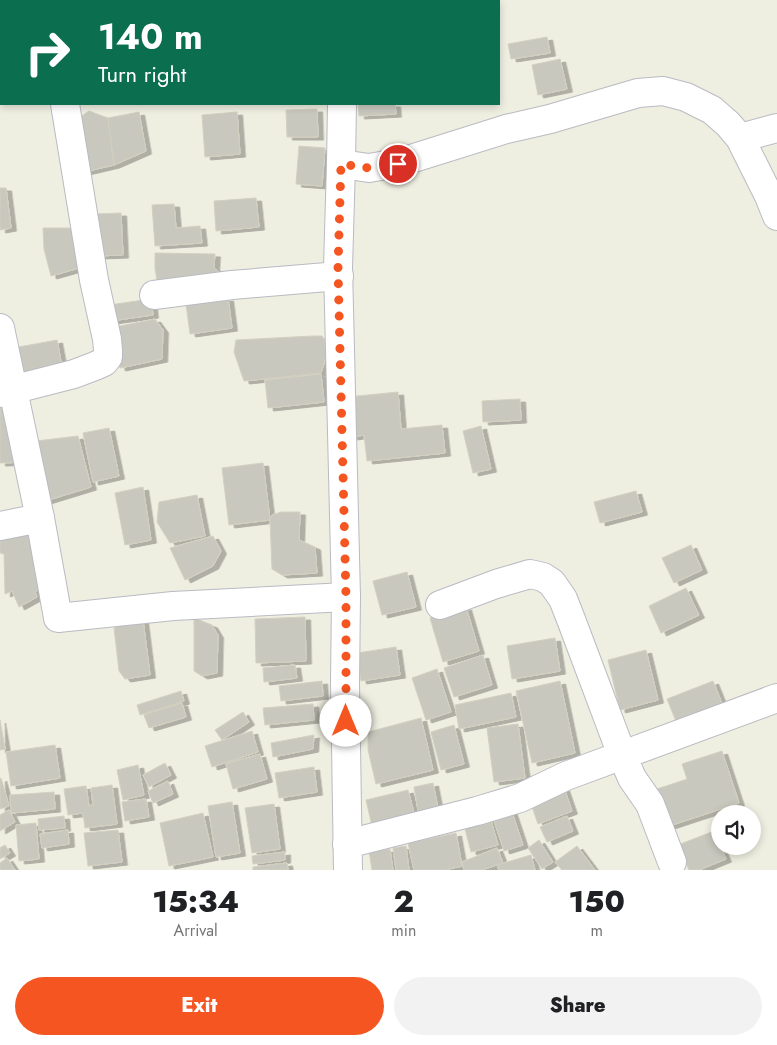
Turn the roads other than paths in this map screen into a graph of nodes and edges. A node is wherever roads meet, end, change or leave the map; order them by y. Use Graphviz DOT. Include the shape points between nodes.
graph roads {
  1 [pos="73,105"];
  2 [pos="342,105"];
  3 [pos="777,128"];
  4 [pos="740,138"];
  5 [pos="341,164"];
  6 [pos="777,216"];
  7 [pos="338,276"];
  8 [pos="154,295"];
  9 [pos="0,328"];
  10 [pos="6,391"];
  11 [pos="40,518"];
  12 [pos="0,526"];
  13 [pos="346,597"];
  14 [pos="440,606"];
  15 [pos="777,698"];
  16 [pos="622,755"];
  17 [pos="348,857"];
  18 [pos="672,862"];
  1 -- 10 [label="street" via="94,280 108,357 104,362 74,374"];
  2 -- 5 [label="street"];
  3 -- 4 [label="street"];
  4 -- 5 [label="street" via="712,110 686,97 663,91 638,93 506,129 398,164 369,168"];
  4 -- 6 [label="street"];
  5 -- 7 [label="street"];
  7 -- 8 [label="street"];
  7 -- 13 [label="street"];
  9 -- 10 [label="street"];
  10 -- 11 [label="street"];
  11 -- 12 [label="street"];
  11 -- 13 [label="street" via="58,618 173,606"];
  13 -- 17 [label="street"];
  14 -- 16 [label="street" via="530,574 552,583 563,599"];
  15 -- 16 [label="street"];
  16 -- 17 [label="street" via="520,798"];
  16 -- 18 [label="street" via="632,778 650,804"];
}
